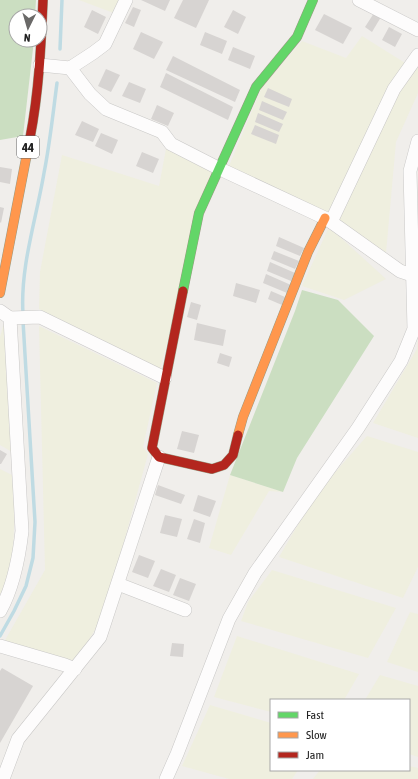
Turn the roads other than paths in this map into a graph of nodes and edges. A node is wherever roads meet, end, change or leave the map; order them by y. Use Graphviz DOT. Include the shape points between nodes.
graph roads {
  1 [pos="43,0"];
  2 [pos="126,0"];
  3 [pos="313,0"];
  4 [pos="359,0"];
  5 [pos="418,30"];
  6 [pos="418,55"];
  7 [pos="40,65"];
  8 [pos="70,68"];
  9 [pos="418,141"];
  10 [pos="218,168"];
  11 [pos="328,220"];
  12 [pos="416,277"];
  13 [pos="0,293"];
  14 [pos="13,316"];
  15 [pos="164,378"];
  16 [pos="159,457"];
  17 [pos="118,584"];
  18 [pos="185,610"];
  19 [pos="0,611"];
  20 [pos="0,646"];
  21 [pos="75,670"];
  22 [pos="3,779"];
  23 [pos="166,779"];
  1 -- 7 [label="street, 44"];
  2 -- 8 [label="street" via="105,44"];
  3 -- 10 [label="street" via="297,37 256,87"];
  4 -- 5 [label="street"];
  6 -- 11 [label="street" via="394,89"];
  7 -- 8 [label="street"];
  7 -- 13 [label="street, 44" via="34,116"];
  8 -- 10 [label="street" via="90,94 106,109 162,132 171,144"];
  9 -- 12 [label="street" via="410,171"];
  10 -- 11 [label="street"];
  10 -- 15 [label="street" via="199,213"];
  11 -- 12 [label="street" via="400,271"];
  11 -- 16 [label="street" via="308,252 244,417 233,455 224,465 212,469"];
  12 -- 23 [label="street" via="414,329 401,361 358,428 255,574 229,619"];
  14 -- 15 [label="street" via="40,317"];
  14 -- 19 [label="street" via="22,532 7,597"];
  15 -- 16 [label="street" via="152,448"];
  16 -- 17 [label="street"];
  17 -- 18 [label="street"];
  17 -- 21 [label="street" via="100,637"];
  20 -- 21 [label="street"];
  21 -- 22 [label="street" via="18,739"];
}
